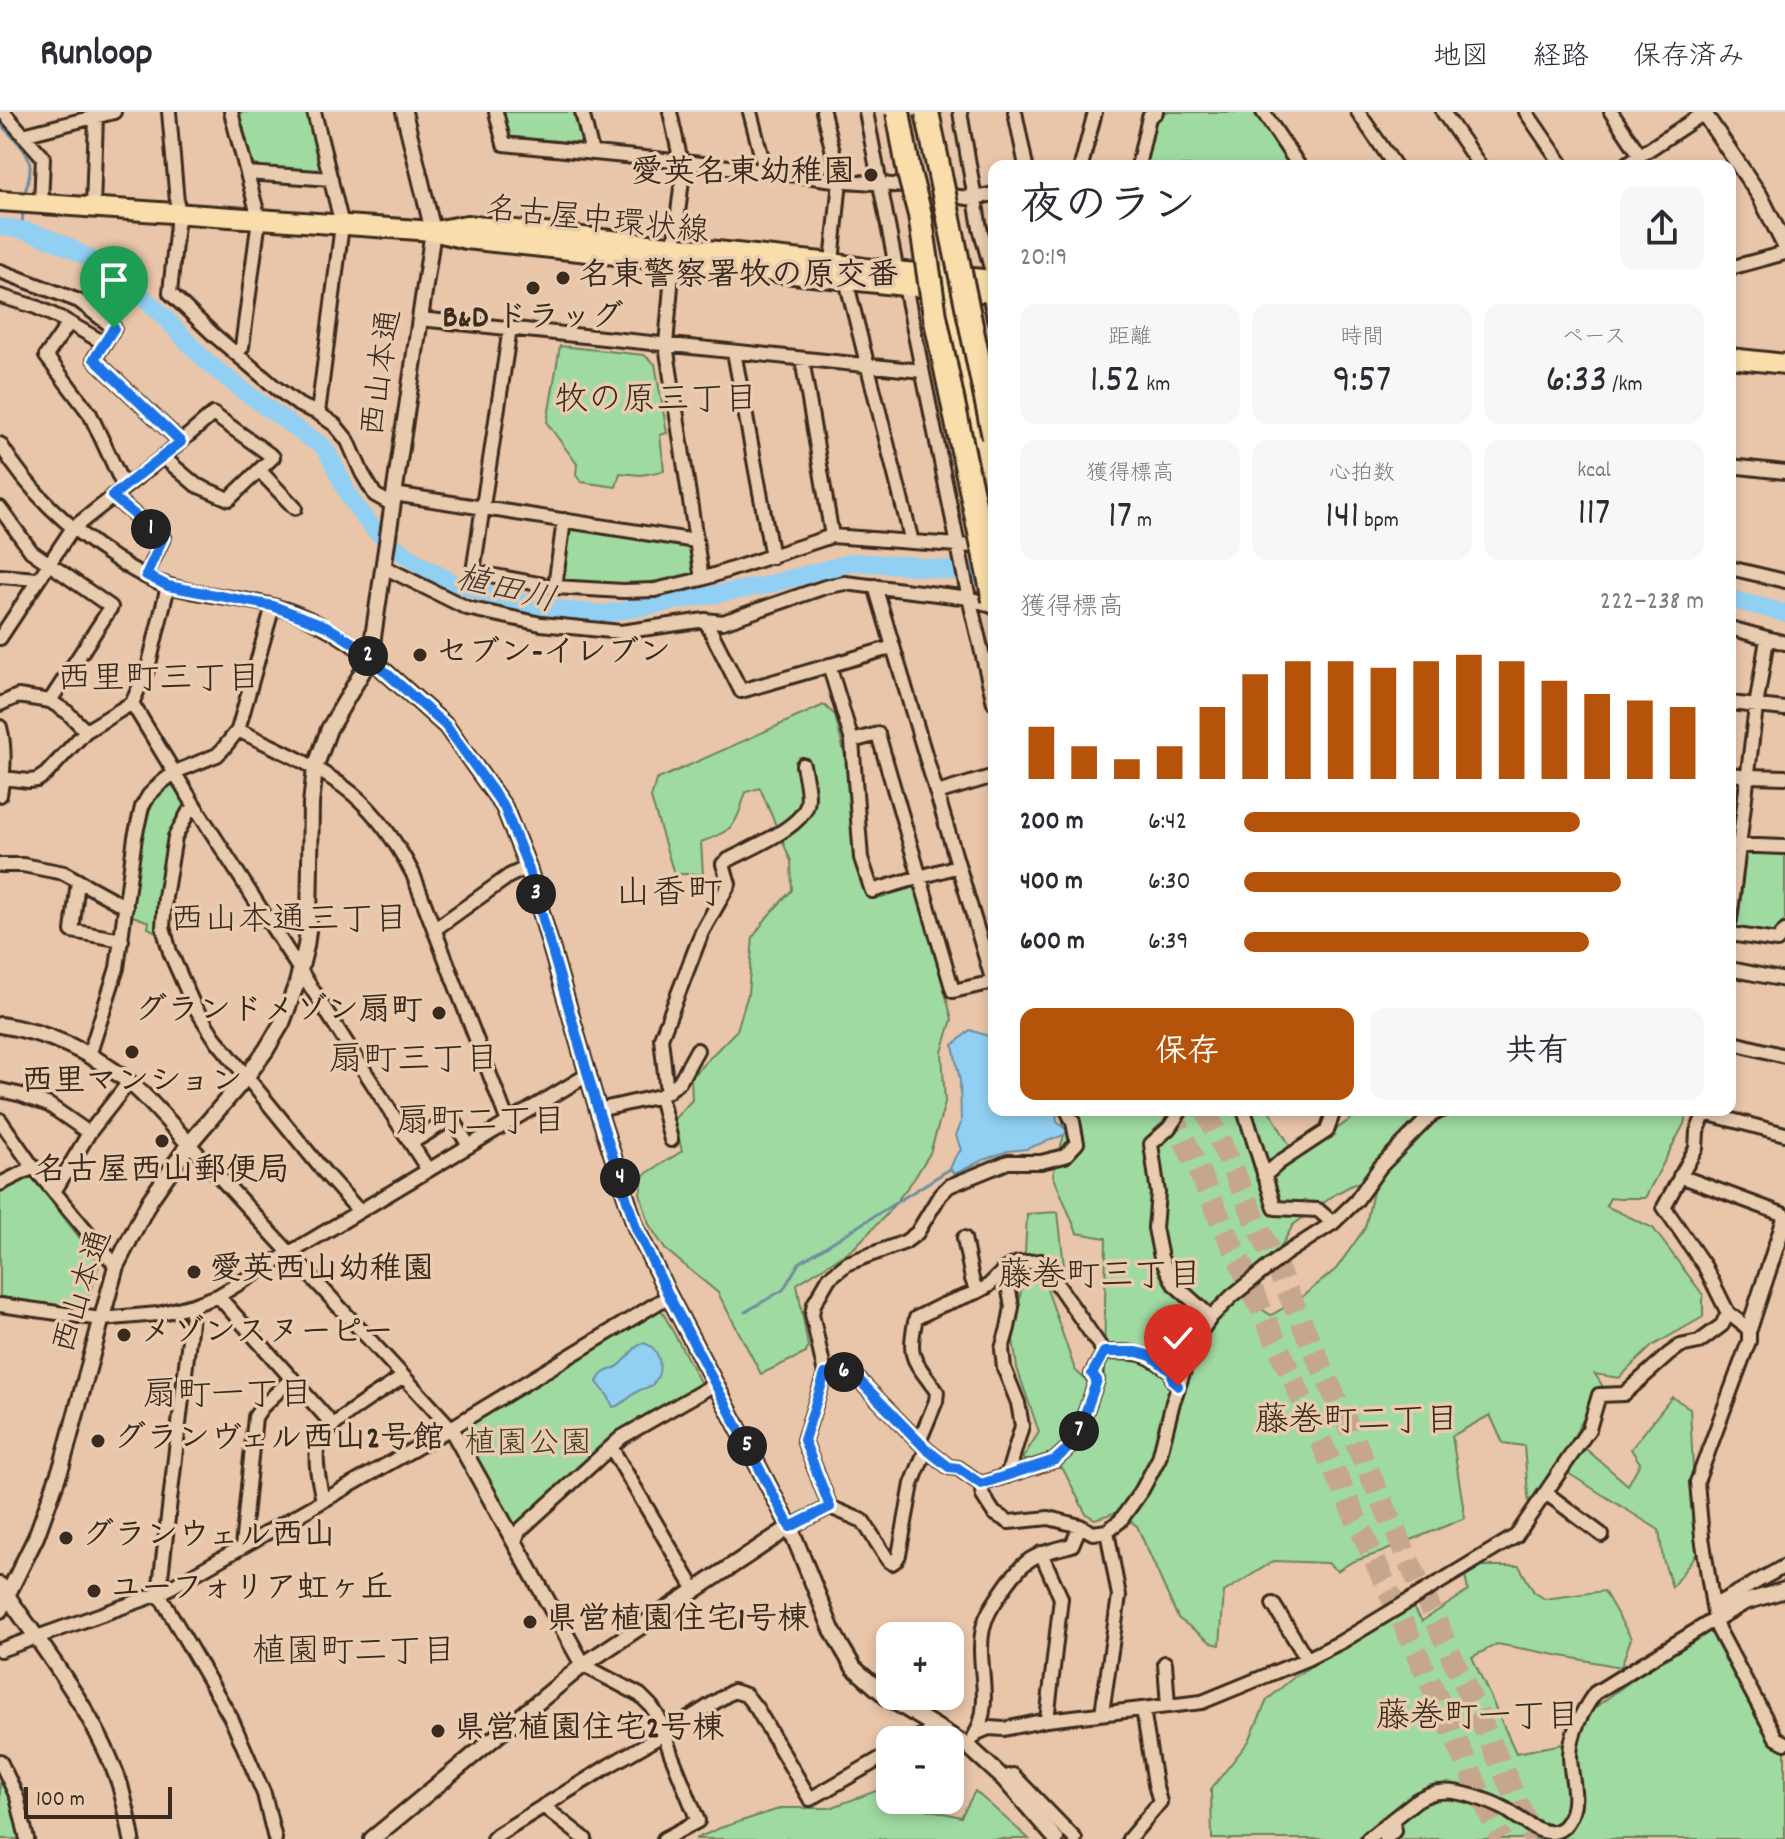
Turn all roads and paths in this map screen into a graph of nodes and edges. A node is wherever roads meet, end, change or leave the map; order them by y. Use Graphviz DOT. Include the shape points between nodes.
graph roads {
  1 [pos="3,112"];
  2 [pos="114,112"];
  3 [pos="169,112"];
  4 [pos="231,112"];
  5 [pos="314,112"];
  6 [pos="404,112"];
  7 [pos="496,112"];
  8 [pos="582,112"];
  9 [pos="670,112"];
  10 [pos="750,112"];
  11 [pos="823,112"];
  12 [pos="866,112"];
  13 [pos="890,112"];
  14 [pos="902,112"];
  15 [pos="915,112"];
  16 [pos="927,112"];
  17 [pos="935,112"];
  18 [pos="960,112"];
  19 [pos="1015,112"];
  20 [pos="1095,112"];
  21 [pos="1156,112"];
  22 [pos="1263,112"];
  23 [pos="1358,112"];
  24 [pos="1443,112"];
  25 [pos="1526,112"];
  26 [pos="1611,112"];
  27 [pos="1704,112"];
  28 [pos="96,117"];
  29 [pos="23,135"];
  30 [pos="592,153"];
  31 [pos="1640,155"];
  32 [pos="1025,160"];
  33 [pos="1083,160"];
  34 [pos="1139,160"];
  35 [pos="1295,160"];
  36 [pos="1391,160"];
  37 [pos="1476,160"];
  38 [pos="1559,160"];
  39 [pos="1633,160"];
  40 [pos="682,161"];
  41 [pos="765,170"];
  42 [pos="247,173"];
  43 [pos="331,179"];
  44 [pos="840,180"];
  45 [pos="879,184"];
  46 [pos="925,191"];
  47 [pos="988,196"];
  48 [pos="976,199"];
  49 [pos="22,203"];
  50 [pos="93,208"];
  51 [pos="947,212"];
  52 [pos="178,213"];
  53 [pos="920,215"];
  54 [pos="259,219"];
  55 [pos="342,225"];
  56 [pos="433,231"];
  57 [pos="1785,246"];
  58 [pos="1785,253"];
  59 [pos="674,255"];
  60 [pos="832,263"];
  61 [pos="988,264"];
  62 [pos="1736,266"];
  63 [pos="0,271"];
  64 [pos="901,279"];
  65 [pos="846,280"];
  66 [pos="944,282"];
  67 [pos="988,286"];
  68 [pos="0,296"];
  69 [pos="420,319"];
  70 [pos="69,323"];
  71 [pos="952,324"];
  72 [pos="510,328"];
  73 [pos="104,343"];
  74 [pos="666,345"];
  75 [pos="734,352"];
  76 [pos="236,354"];
  77 [pos="802,359"];
  78 [pos="1736,359"];
  79 [pos="1785,364"];
  80 [pos="868,366"];
  81 [pos="970,368"];
  82 [pos="922,371"];
  83 [pos="1736,371"];
  84 [pos="1785,376"];
  85 [pos="988,379"];
  86 [pos="988,408"];
  87 [pos="318,413"];
  88 [pos="181,442"];
  89 [pos="0,444"];
  90 [pos="163,457"];
  91 [pos="1736,467"];
  92 [pos="259,470"];
  93 [pos="1785,472"];
  94 [pos="988,479"];
  95 [pos="124,487"];
  96 [pos="112,496"];
  97 [pos="394,500"];
  98 [pos="482,507"];
  99 [pos="0,508"];
  100 [pos="295,508"];
  101 [pos="564,520"];
  102 [pos="72,529"];
  103 [pos="832,536"];
  104 [pos="696,541"];
  105 [pos="912,542"];
  106 [pos="984,549"];
  107 [pos="959,550"];
  108 [pos="772,557"];
  109 [pos="50,563"];
  110 [pos="384,565"];
  111 [pos="1736,569"];
  112 [pos="988,571"];
  113 [pos="146,575"];
  114 [pos="0,576"];
  115 [pos="37,579"];
  116 [pos="702,579"];
  117 [pos="1785,581"];
  118 [pos="168,586"];
  119 [pos="875,586"];
  120 [pos="555,587"];
  121 [pos="969,594"];
  122 [pos="988,604"];
  123 [pos="273,606"];
  124 [pos="705,620"];
  125 [pos="1736,630"];
  126 [pos="0,638"];
  127 [pos="1767,639"];
  128 [pos="1785,643"];
  129 [pos="893,647"];
  130 [pos="369,657"];
  131 [pos="829,665"];
  132 [pos="988,677"];
  133 [pos="50,701"];
  134 [pos="132,703"];
  135 [pos="0,704"];
  136 [pos="1736,704"];
  137 [pos="1756,707"];
  138 [pos="1785,709"];
  139 [pos="0,727"];
  140 [pos="238,730"];
  141 [pos="86,731"];
  142 [pos="852,741"];
  143 [pos="803,765"];
  144 [pos="315,768"];
  145 [pos="175,772"];
  146 [pos="1736,775"];
  147 [pos="1749,776"];
  148 [pos="1785,777"];
  149 [pos="3,778"];
  150 [pos="988,778"];
  151 [pos="937,793"];
  152 [pos="0,795"];
  153 [pos="196,808"];
  154 [pos="1736,840"];
  155 [pos="1736,845"];
  156 [pos="1785,847"];
  157 [pos="0,865"];
  158 [pos="958,866"];
  159 [pos="528,867"];
  160 [pos="920,877"];
  161 [pos="78,881"];
  162 [pos="126,907"];
  163 [pos="435,929"];
  164 [pos="1785,931"];
  165 [pos="1736,935"];
  166 [pos="122,940"];
  167 [pos="988,963"];
  168 [pos="300,968"];
  169 [pos="1736,970"];
  170 [pos="1785,980"];
  171 [pos="988,983"];
  172 [pos="0,1025"];
  173 [pos="1736,1044"];
  174 [pos="697,1050"];
  175 [pos="89,1056"];
  176 [pos="1785,1056"];
  177 [pos="589,1074"];
  178 [pos="247,1076"];
  179 [pos="129,1082"];
  180 [pos="0,1090"];
  181 [pos="663,1094"];
  182 [pos="598,1110"];
  183 [pos="1070,1116"];
  184 [pos="1177,1116"];
  185 [pos="1246,1116"];
  186 [pos="1332,1116"];
  187 [pos="1430,1116"];
  188 [pos="1703,1116"];
  189 [pos="1720,1116"];
  190 [pos="0,1120"];
  191 [pos="508,1122"];
  192 [pos="89,1133"];
  193 [pos="1785,1134"];
  194 [pos="671,1140"];
  195 [pos="411,1143"];
  196 [pos="189,1144"];
  197 [pos="469,1146"];
  198 [pos="34,1167"];
  199 [pos="428,1170"];
  200 [pos="1264,1176"];
  201 [pos="1680,1176"];
  202 [pos="0,1184"];
  203 [pos="54,1192"];
  204 [pos="359,1211"];
  205 [pos="1785,1217"];
  206 [pos="1333,1223"];
  207 [pos="964,1238"];
  208 [pos="290,1252"];
  209 [pos="116,1266"];
  210 [pos="1005,1269"];
  211 [pos="977,1292"];
  212 [pos="218,1296"];
  213 [pos="669,1296"];
  214 [pos="0,1305"];
  215 [pos="193,1305"];
  216 [pos="1728,1313"];
  217 [pos="1211,1317"];
  218 [pos="101,1319"];
  219 [pos="1749,1329"];
  220 [pos="1104,1352"];
  221 [pos="825,1374"];
  222 [pos="403,1377"];
  223 [pos="292,1378"];
  224 [pos="715,1384"];
  225 [pos="1178,1386"];
  226 [pos="333,1425"];
  227 [pos="451,1428"];
  228 [pos="922,1445"];
  229 [pos="611,1447"];
  230 [pos="1007,1476"];
  231 [pos="981,1484"];
  232 [pos="1546,1493"];
  233 [pos="323,1501"];
  234 [pos="830,1507"];
  235 [pos="1080,1526"];
  236 [pos="790,1527"];
  237 [pos="1107,1531"];
  238 [pos="1602,1535"];
  239 [pos="515,1541"];
  240 [pos="242,1547"];
  241 [pos="1041,1553"];
  242 [pos="1785,1566"];
  243 [pos="695,1590"];
  244 [pos="1785,1590"];
  245 [pos="4,1591"];
  246 [pos="159,1594"];
  247 [pos="1273,1604"];
  248 [pos="0,1610"];
  249 [pos="1714,1613"];
  250 [pos="36,1636"];
  251 [pos="0,1650"];
  252 [pos="1307,1659"];
  253 [pos="1165,1663"];
  254 [pos="583,1665"];
  255 [pos="1168,1706"];
  256 [pos="1143,1709"];
  257 [pos="1102,1713"];
  258 [pos="1047,1720"];
  259 [pos="934,1726"];
  260 [pos="977,1733"];
  261 [pos="664,1734"];
  262 [pos="1785,1743"];
  263 [pos="964,1744"];
  264 [pos="968,1746"];
  265 [pos="0,1761"];
  266 [pos="876,1761"];
  267 [pos="1003,1778"];
  268 [pos="543,1806"];
  269 [pos="1393,1820"];
  270 [pos="378,1837"];
  271 [pos="27,1839"];
  272 [pos="132,1839"];
  273 [pos="275,1839"];
  274 [pos="493,1839"];
  275 [pos="585,1839"];
  276 [pos="664,1839"];
  277 [pos="1056,1839"];
  278 [pos="1075,1839"];
  279 [pos="1129,1839"];
  280 [pos="1368,1839"];
  281 [pos="1385,1839"];
  1 -- 29 [label="street"];
  2 -- 28 [label="street"];
  3 -- 52 [label="street"];
  4 -- 42 [label="street"];
  5 -- 43 [label="street"];
  6 -- 56 [label="street"];
  7 -- 30 [label="street" via="504,144"];
  8 -- 30 [label="street"];
  9 -- 40 [label="street"];
  10 -- 41 [label="street"];
  11 -- 44 [label="street"];
  12 -- 45 [label="street"];
  13 -- 53 [label="highway, bridge" via="903,175"];
  14 -- 46 [label="street"];
  14 -- 53 [label="highway, bridge" via="919,173"];
  15 -- 46 [label="street"];
  15 -- 53 [label="highway" via="928,186"];
  16 -- 51 [label="highway, bridge"];
  17 -- 51 [label="highway, bridge"];
  18 -- 48 [label="street"];
  19 -- 32 [label="street"];
  20 -- 33 [label="street"];
  21 -- 34 [label="street" via="1149,117"];
  22 -- 35 [label="street"];
  23 -- 36 [label="street"];
  24 -- 37 [label="street"];
  25 -- 38 [label="street"];
  26 -- 31 [label="street"];
  27 -- 31 [label="street"];
  27 -- 57 [label="street" via="1760,196"];
  28 -- 29 [label="street"];
  28 -- 50 [label="street"];
  29 -- 49 [label="street" via="43,157"];
  30 -- 40 [label="street"];
  31 -- 39 [label="street"];
  40 -- 41 [label="street"];
  40 -- 59 [label="street"];
  41 -- 44 [label="street"];
  42 -- 43 [label="street"];
  42 -- 54 [label="street"];
  43 -- 55 [label="street"];
  44 -- 45 [label="street"];
  44 -- 60 [label="street"];
  45 -- 46 [label="street"];
  45 -- 64 [label="street"];
  46 -- 48 [label="street"];
  46 -- 66 [label="street"];
  47 -- 48 [label="street"];
  48 -- 61 [label="street"];
  49 -- 50 [label="main road, 名古屋中環状線"];
  50 -- 52 [label="main road, 名古屋中環状線"];
  51 -- 86 [label="highway, bridge"];
  52 -- 54 [label="main road, 名古屋中環状線"];
  52 -- 76 [label="street" via="170,293"];
  53 -- 112 [label="highway, bridge" via="935,316"];
  54 -- 55 [label="main road, 名古屋中環状線"];
  54 -- 76 [label="street" via="242,347"];
  55 -- 56 [label="main road, 名古屋中環状線"];
  55 -- 87 [label="street"];
  56 -- 59 [label="main road, 名古屋中環状線" via="466,239"];
  56 -- 69 [label="street, 西山本通"];
  58 -- 62 [label="street"];
  59 -- 60 [label="main road, 名古屋中環状線"];
  59 -- 65 [label="main road, 名古屋中環状線"];
  59 -- 74 [label="street"];
  60 -- 64 [label="main road, 名古屋中環状線"];
  63 -- 73 [label="street" via="79,301 114,328"];
  64 -- 65 [label="main road, 名古屋中環状線"];
  64 -- 66 [label="main road, 名古屋中環状線"];
  64 -- 82 [label="street"];
  65 -- 80 [label="street"];
  66 -- 67 [label="main road, 名古屋中環状線"];
  66 -- 71 [label="highway"];
  68 -- 70 [label="street"];
  69 -- 72 [label="street"];
  69 -- 97 [label="street, 西山本通"];
  70 -- 73 [label="street"];
  70 -- 95 [label="street" via="46,356 90,414"];
  71 -- 94 [label="highway"];
  71 -- 106 [label="highway"];
  72 -- 74 [label="street"];
  72 -- 98 [label="street"];
  73 -- 88 [label="street" via="94,359"];
  74 -- 75 [label="street"];
  74 -- 104 [label="street"];
  75 -- 77 [label="street"];
  75 -- 108 [label="street"];
  76 -- 87 [label="street" via="299,405"];
  77 -- 80 [label="street"];
  77 -- 103 [label="street"];
  78 -- 79 [label="main road"];
  80 -- 82 [label="street"];
  80 -- 105 [label="street"];
  81 -- 85 [label="street"];
  82 -- 107 [label="street"];
  83 -- 84 [label="main road"];
  87 -- 97 [label="street" via="348,441 375,495"];
  88 -- 90 [label="street"];
  88 -- 92 [label="street" via="213,414 273,457"];
  89 -- 102 [label="street" via="40,499"];
  90 -- 92 [label="street" via="196,485 229,499"];
  90 -- 95 [label="street"];
  91 -- 93 [label="street"];
  92 -- 100 [label="street"];
  95 -- 96 [label="street"];
  96 -- 102 [label="street"];
  96 -- 113 [label="street" via="163,538"];
  97 -- 98 [label="street"];
  97 -- 110 [label="street, 西山本通"];
  98 -- 101 [label="street"];
  98 -- 120 [label="street" via="473,572"];
  99 -- 109 [label="street" via="31,551"];
  101 -- 104 [label="street"];
  101 -- 120 [label="street"];
  102 -- 109 [label="street"];
  102 -- 113 [label="street"];
  103 -- 105 [label="street"];
  103 -- 108 [label="street"];
  104 -- 116 [label="street"];
  105 -- 107 [label="street"];
  106 -- 107 [label="street"];
  107 -- 121 [label="street"];
  108 -- 116 [label="street"];
  109 -- 115 [label="street"];
  109 -- 133 [label="street" via="111,607"];
  110 -- 124 [label="street" via="467,608 541,624 621,632"];
  110 -- 130 [label="street, 西山本通"];
  111 -- 117 [label="street"];
  113 -- 118 [label="street"];
  114 -- 115 [label="street"];
  115 -- 126 [label="street"];
  116 -- 120 [label="street" via="655,590"];
  118 -- 123 [label="street"];
  118 -- 134 [label="street" via="148,668"];
  119 -- 121 [label="street"];
  119 -- 124 [label="street" via="838,584 723,622"];
  119 -- 129 [label="street"];
  121 -- 122 [label="street"];
  121 -- 132 [label="street"];
  123 -- 130 [label="street" via="326,626"];
  123 -- 140 [label="street"];
  124 -- 131 [label="street" via="741,691"];
  125 -- 127 [label="street"];
  127 -- 128 [label="street"];
  127 -- 137 [label="street"];
  129 -- 131 [label="street"];
  129 -- 151 [label="street"];
  130 -- 144 [label="street, 西山本通" via="329,729"];
  130 -- 159 [label="street" via="456,739 504,807"];
  131 -- 142 [label="street"];
  133 -- 135 [label="street" via="18,696"];
  133 -- 141 [label="street"];
  134 -- 141 [label="street"];
  134 -- 145 [label="street"];
  136 -- 137 [label="street"];
  137 -- 138 [label="street"];
  137 -- 147 [label="street"];
  139 -- 149 [label="street"];
  140 -- 144 [label="street"];
  140 -- 145 [label="street" via="217,755"];
  141 -- 149 [label="street" via="37,780"];
  142 -- 160 [label="street" via="878,734"];
  142 -- 160 [label="street" via="861,858 872,891"];
  143 -- 181 [label="street" via="807,808 771,840 723,864 729,884 702,932 661,1038"];
  144 -- 163 [label="street" via="353,793 392,838"];
  144 -- 168 [label="street, 西山本通" via="309,923"];
  145 -- 153 [label="street"];
  145 -- 162 [label="street" via="149,795 138,819"];
  146 -- 147 [label="street"];
  147 -- 148 [label="street"];
  147 -- 154 [label="street"];
  149 -- 152 [label="street"];
  150 -- 151 [label="street"];
  151 -- 158 [label="street"];
  153 -- 168 [label="street"];
  153 -- 178 [label="street" via="175,837 163,927 193,1004"];
  155 -- 156 [label="street"];
  157 -- 161 [label="street" via="46,869"];
  158 -- 160 [label="street"];
  158 -- 167 [label="street"];
  159 -- 163 [label="street"];
  159 -- 177 [label="street"];
  160 -- 171 [label="street" via="953,991"];
  161 -- 162 [label="street"];
  161 -- 166 [label="street" via="72,931"];
  162 -- 166 [label="street"];
  163 -- 191 [label="street"];
  164 -- 165 [label="street" via="1777,941"];
  166 -- 175 [label="street"];
  168 -- 178 [label="street, 西山本通" via="282,1023"];
  168 -- 195 [label="street"];
  169 -- 170 [label="street"];
  172 -- 175 [label="street" via="48,1037"];
  173 -- 176 [label="street"];
  174 -- 181 [label="street" via="680,1081"];
  175 -- 179 [label="street"];
  177 -- 182 [label="street"];
  177 -- 191 [label="street"];
  178 -- 196 [label="street, 西山本通"];
  178 -- 204 [label="street"];
  179 -- 192 [label="street"];
  179 -- 196 [label="street"];
  180 -- 192 [label="street" via="49,1105"];
  181 -- 182 [label="street"];
  181 -- 194 [label="street"];
  182 -- 213 [label="street" via="636,1228"];
  183 -- 221 [label="street" via="1077,1143 1065,1156 1008,1162 957,1181 940,1195 917,1233 848,1263 829,1278 812,1314"];
  184 -- 217 [label="street" via="1151,1144 1158,1193 1155,1228 1174,1284"];
  185 -- 200 [label="street"];
  186 -- 200 [label="street" via="1327,1131"];
  187 -- 206 [label="street"];
  188 -- 201 [label="street" via="1696,1148"];
  189 -- 193 [label="street"];
  190 -- 198 [label="street"];
  191 -- 197 [label="street"];
  192 -- 203 [label="street"];
  195 -- 197 [label="street" via="452,1118"];
  195 -- 199 [label="street"];
  196 -- 208 [label="street"];
  196 -- 209 [label="street, 西山本通" via="150,1200"];
  197 -- 199 [label="street"];
  198 -- 202 [label="street"];
  198 -- 203 [label="street"];
  199 -- 204 [label="street"];
  200 -- 206 [label="street" via="1275,1208 1318,1210"];
  201 -- 205 [label="street"];
  201 -- 216 [label="street" via="1664,1207 1705,1267"];
  203 -- 209 [label="street"];
  204 -- 208 [label="street"];
  205 -- 219 [label="street"];
  206 -- 217 [label="street" via="1285,1254"];
  207 -- 211 [label="street"];
  208 -- 212 [label="street"];
  208 -- 222 [label="street"];
  209 -- 218 [label="street, 西山本通"];
  210 -- 211 [label="street"];
  210 -- 220 [label="street" via="1041,1261"];
  210 -- 230 [label="street" via="1012,1307 1002,1349 1004,1368 1022,1426"];
  211 -- 228 [label="street" via="916,1318 911,1349 937,1392"];
  212 -- 215 [label="street"];
  212 -- 223 [label="street"];
  213 -- 224 [label="street"];
  213 -- 227 [label="street"];
  214 -- 218 [label="street"];
  215 -- 218 [label="street"];
  215 -- 246 [label="street"];
  216 -- 219 [label="street"];
  216 -- 232 [label="street" via="1722,1325 1699,1342 1680,1346 1624,1394 1599,1395 1589,1429"];
  217 -- 225 [label="street" via="1194,1341"];
  218 -- 245 [label="street, 西山本通" via="62,1465 36,1537"];
  219 -- 249 [label="street" via="1697,1482"];
  220 -- 225 [label="street" via="1151,1356 1172,1372"];
  220 -- 230 [label="street" via="1092,1374 1097,1380 1075,1442 1055,1460"];
  221 -- 228 [label="street" via="845,1372 859,1380"];
  221 -- 234 [label="street" via="804,1440"];
  222 -- 226 [label="street"];
  222 -- 227 [label="street"];
  223 -- 226 [label="street"];
  223 -- 240 [label="street" via="255,1417"];
  224 -- 229 [label="street"];
  224 -- 236 [label="street"];
  225 -- 237 [label="street" via="1159,1458 1120,1521"];
  226 -- 233 [label="street" via="318,1447"];
  227 -- 233 [label="street"];
  227 -- 239 [label="street"];
  228 -- 231 [label="street"];
  228 -- 234 [label="street" via="892,1563 863,1521"];
  229 -- 239 [label="street" via="519,1531"];
  229 -- 243 [label="street"];
  230 -- 231 [label="street"];
  231 -- 235 [label="street" via="994,1513 1009,1522 1049,1518"];
  232 -- 238 [label="street"];
  232 -- 252 [label="street" via="1516,1536"];
  233 -- 240 [label="street"];
  234 -- 236 [label="street"];
  235 -- 237 [label="street" via="1093,1533"];
  235 -- 241 [label="street" via="1072,1545"];
  236 -- 243 [label="street"];
  236 -- 259 [label="street" via="832,1630 854,1668 888,1698"];
  237 -- 257 [label="street" via="1119,1596"];
  239 -- 254 [label="street"];
  240 -- 246 [label="street"];
  241 -- 258 [label="street" via="1061,1598"];
  241 -- 260 [label="street" via="1015,1572 989,1611 983,1628 984,1713"];
  242 -- 249 [label="street"];
  243 -- 254 [label="street"];
  244 -- 249 [label="street"];
  245 -- 248 [label="street, 西山本通"];
  245 -- 250 [label="street"];
  246 -- 250 [label="street"];
  246 -- 273 [label="street" via="231,1718 264,1794"];
  247 -- 252 [label="street"];
  249 -- 262 [label="street" via="1776,1738"];
  249 -- 269 [label="street" via="1595,1693 1583,1709 1570,1754 1574,1812 1564,1828 1551,1833 1502,1807 1442,1791 1417,1800"];
  250 -- 251 [label="street"];
  250 -- 272 [label="street" via="96,1732 119,1784"];
  252 -- 255 [label="street" via="1202,1702"];
  253 -- 255 [label="street"];
  254 -- 261 [label="street" via="640,1695 659,1718"];
  254 -- 270 [label="street"];
  255 -- 256 [label="street"];
  256 -- 257 [label="street"];
  256 -- 279 [label="street" via="1160,1802"];
  257 -- 258 [label="street"];
  258 -- 260 [label="street"];
  260 -- 264 [label="street"];
  261 -- 266 [label="street" via="733,1691 746,1695 757,1709 810,1799"];
  261 -- 268 [label="street"];
  261 -- 276 [label="street" via="698,1821"];
  263 -- 264 [label="street"];
  264 -- 267 [label="street"];
  265 -- 271 [label="street" via="17,1797"];
  267 -- 277 [label="street"];
  267 -- 278 [label="street" via="1013,1775"];
  268 -- 274 [label="street"];
  268 -- 275 [label="street"];
  269 -- 280 [label="street"];
  269 -- 281 [label="street" via="1394,1831"];
}
